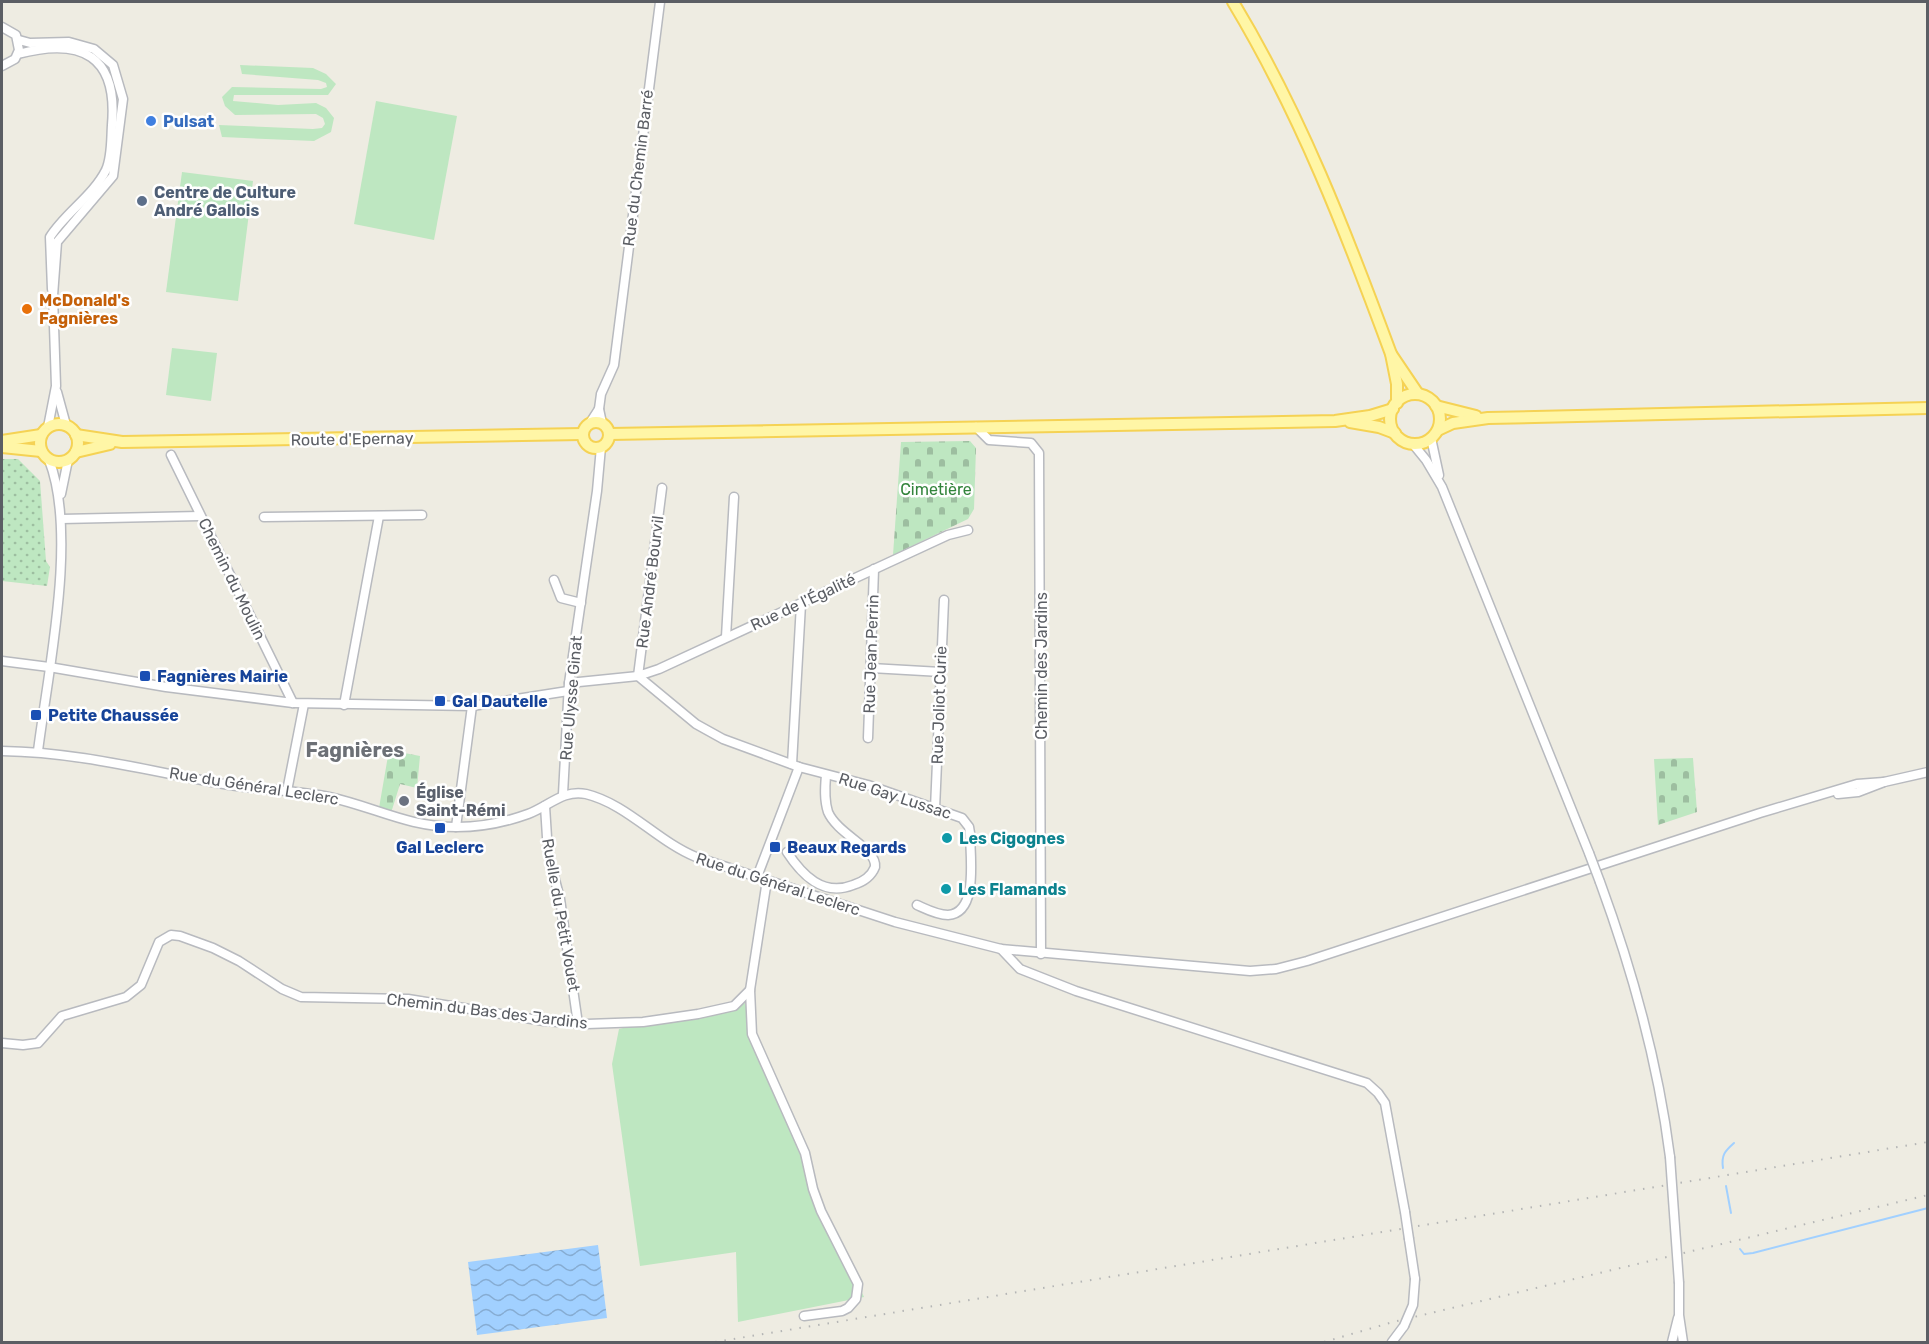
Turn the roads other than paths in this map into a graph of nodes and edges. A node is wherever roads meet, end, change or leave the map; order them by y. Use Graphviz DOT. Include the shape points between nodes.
graph roads {
  1 [pos="660,2"];
  2 [pos="1233,2"];
  3 [pos="2,27"];
  4 [pos="19,40"];
  5 [pos="18,54"];
  6 [pos="2,66"];
  7 [pos="53,296"];
  8 [pos="1391,354"];
  9 [pos="56,386"];
  10 [pos="1418,394"];
  11 [pos="1395,406"];
  12 [pos="1436,406"];
  13 [pos="1928,408"];
  14 [pos="599,409"];
  15 [pos="1488,418"];
  16 [pos="1335,421"];
  17 [pos="590,423"];
  18 [pos="602,423"];
  19 [pos="66,425"];
  20 [pos="976,428"];
  21 [pos="45,431"];
  22 [pos="1395,433"];
  23 [pos="582,434"];
  24 [pos="610,434"];
  25 [pos="1434,434"];
  26 [pos="76,435"];
  27 [pos="2,441"];
  28 [pos="122,442"];
  29 [pos="1413,444"];
  30 [pos="2,447"];
  31 [pos="600,447"];
  32 [pos="45,455"];
  33 [pos="171,455"];
  34 [pos="72,456"];
  35 [pos="1442,487"];
  36 [pos="662,488"];
  37 [pos="734,497"];
  38 [pos="60,501"];
  39 [pos="422,515"];
  40 [pos="200,516"];
  41 [pos="379,516"];
  42 [pos="264,518"];
  43 [pos="61,519"];
  44 [pos="968,530"];
  45 [pos="874,569"];
  46 [pos="554,580"];
  47 [pos="944,600"];
  48 [pos="581,603"];
  49 [pos="801,604"];
  50 [pos="726,638"];
  51 [pos="2,662"];
  52 [pos="49,667"];
  53 [pos="870,668"];
  54 [pos="941,672"];
  55 [pos="638,675"];
  56 [pos="569,687"];
  57 [pos="293,703"];
  58 [pos="304,704"];
  59 [pos="344,705"];
  60 [pos="472,706"];
  61 [pos="868,738"];
  62 [pos="2,751"];
  63 [pos="38,751"];
  64 [pos="796,766"];
  65 [pos="1928,772"];
  66 [pos="826,775"];
  67 [pos="287,791"];
  68 [pos="563,794"];
  69 [pos="545,807"];
  70 [pos="935,809"];
  71 [pos="456,827"];
  72 [pos="787,852"];
  73 [pos="758,877"];
  74 [pos="767,880"];
  75 [pos="916,905"];
  76 [pos="1001,949"];
  77 [pos="1041,954"];
  78 [pos="750,990"];
  79 [pos="578,1024"];
  80 [pos="2,1043"];
  81 [pos="1679,1315"];
  82 [pos="804,1316"];
  83 [pos="1392,1342"];
  84 [pos="1672,1342"];
  85 [pos="1683,1342"];
  1 -- 14 [label="street, Rue du Chemin Barré" via="614,365"];
  2 -- 8 [label="main road" via="1282,89 1322,172"];
  3 -- 4 [label="street" via="12,30"];
  4 -- 5 [label="street"];
  4 -- 7 [label="street" via="69,42 94,49 113,66 122,89 115,170 108,184 57,242"];
  5 -- 6 [label="street"];
  5 -- 7 [label="street" via="81,52 104,68 113,92 107,168 50,237"];
  7 -- 9 [label="street"];
  8 -- 10 [label="main road"];
  8 -- 11 [label="main road" via="1397,384"];
  9 -- 19 [label="street"];
  9 -- 21 [label="street"];
  10 -- 11 [label="main road"];
  10 -- 12 [label="main road"];
  11 -- 16 [label="main road" via="1370,416"];
  11 -- 22 [label="main road" via="1391,417"];
  12 -- 15 [label="main road"];
  12 -- 25 [label="main road" via="1440,418"];
  13 -- 15 [label="main road"];
  14 -- 17 [label="street"];
  14 -- 18 [label="street"];
  15 -- 25 [label="main road" via="1453,423"];
  16 -- 20 [label="main road"];
  16 -- 22 [label="main road"];
  17 -- 18 [label="main road"];
  17 -- 23 [label="main road"];
  18 -- 24 [label="main road"];
  19 -- 21 [label="main road"];
  19 -- 26 [label="main road"];
  20 -- 24 [label="main road"];
  20 -- 77 [label="street, Chemin des Jardins" via="989,440 1031,443 1040,453"];
  21 -- 27 [label="main road"];
  21 -- 32 [label="main road"];
  22 -- 29 [label="main road"];
  23 -- 28 [label="main road, Route d'Epernay"];
  23 -- 31 [label="main road" via="588,444"];
  24 -- 31 [label="main road"];
  25 -- 29 [label="main road"];
  25 -- 35 [label="street"];
  26 -- 28 [label="main road, Route d'Epernay"];
  26 -- 34 [label="main road"];
  28 -- 34 [label="main road, Route d'Epernay"];
  29 -- 35 [label="street"];
  30 -- 32 [label="main road"];
  31 -- 48 [label="street, Rue Ulysse Ginat"];
  32 -- 34 [label="main road" via="59,462"];
  32 -- 38 [label="street"];
  33 -- 40 [label="street, Chemin du Moulin"];
  34 -- 38 [label="street"];
  35 -- 81 [label="street, bridge" via="1589,853 1645,1021 1670,1157"];
  36 -- 55 [label="street, Rue André Bourvil"];
  37 -- 50 [label="street"];
  38 -- 43 [label="street"];
  39 -- 41 [label="street"];
  40 -- 43 [label="street"];
  40 -- 57 [label="street, Chemin du Moulin"];
  41 -- 42 [label="street"];
  41 -- 59 [label="street"];
  43 -- 52 [label="street" via="58,596"];
  44 -- 45 [label="street, Rue de l'Égalité" via="948,535"];
  45 -- 49 [label="street, Rue de l'Égalité"];
  45 -- 53 [label="street, Rue Jean Perrin"];
  46 -- 48 [label="street" via="561,598"];
  47 -- 54 [label="street, Rue Joliot Curie"];
  48 -- 56 [label="street, Rue Ulysse Ginat"];
  49 -- 50 [label="street, Rue de l'Égalité"];
  49 -- 64 [label="street"];
  50 -- 55 [label="street, Rue de l'Égalité"];
  51 -- 52 [label="street, Rue de l'Égalité"];
  52 -- 57 [label="street, Rue de l'Égalité"];
  52 -- 63 [label="street"];
  53 -- 54 [label="street"];
  53 -- 61 [label="street, Rue Jean Perrin"];
  54 -- 70 [label="street, Rue Joliot Curie"];
  55 -- 56 [label="street, Rue de l'Égalité"];
  55 -- 64 [label="street, Rue Gay Lussac" via="710,733"];
  56 -- 60 [label="street, Rue de l'Égalité"];
  56 -- 68 [label="street, Rue Ulysse Ginat"];
  57 -- 58 [label="street, Rue de l'Égalité"];
  58 -- 59 [label="street, Rue de l'Égalité"];
  58 -- 67 [label="street"];
  59 -- 60 [label="street, Rue de l'Égalité"];
  60 -- 71 [label="street"];
  62 -- 63 [label="street, Rue du Général Leclerc"];
  63 -- 67 [label="street, Rue du Général Leclerc" via="92,757 214,783"];
  64 -- 66 [label="street, Rue Gay Lussac"];
  64 -- 73 [label="street"];
  65 -- 77 [label="street, Rue du Général Leclerc" via="1858,792 1828,795 1703,831 1291,966 1242,971"];
  66 -- 70 [label="street, Rue Gay Lussac"];
  66 -- 72 [label="street" via="830,815 843,834 872,854 875,867 870,876 858,883 829,888 807,877"];
  67 -- 71 [label="street, Rue du Général Leclerc" via="341,800 403,821"];
  68 -- 69 [label="street, Rue du Général Leclerc"];
  68 -- 73 [label="street, Rue du Général Leclerc" via="583,793 602,799 687,854"];
  69 -- 71 [label="street, Rue du Général Leclerc" via="501,821"];
  69 -- 79 [label="street, Ruelle du Petit Vouet" via="548,853 560,899"];
  70 -- 75 [label="street, Rue Gay Lussac" via="962,818 969,826 969,900 949,915"];
  73 -- 74 [label="street, Rue du Général Leclerc"];
  74 -- 76 [label="street, Rue du Général Leclerc" via="895,922"];
  74 -- 78 [label="street"];
  76 -- 77 [label="street, Rue du Général Leclerc"];
  76 -- 83 [label="street, bridge" via="1020,969 1067,987 1345,1075 1374,1088 1388,1113 1415,1279 1413,1305"];
  78 -- 79 [label="street, Chemin du Bas des Jardins" via="726,1008 643,1022"];
  78 -- 82 [label="street" via="755,1043 805,1153 821,1211 858,1284 858,1293 848,1308"];
  79 -- 80 [label="street, Chemin du Bas des Jardins" via="408,999 302,997 230,957 175,935 159,942 145,978 126,997 62,1016 38,1043"];
  81 -- 84 [label="street"];
  81 -- 85 [label="street"];
}
